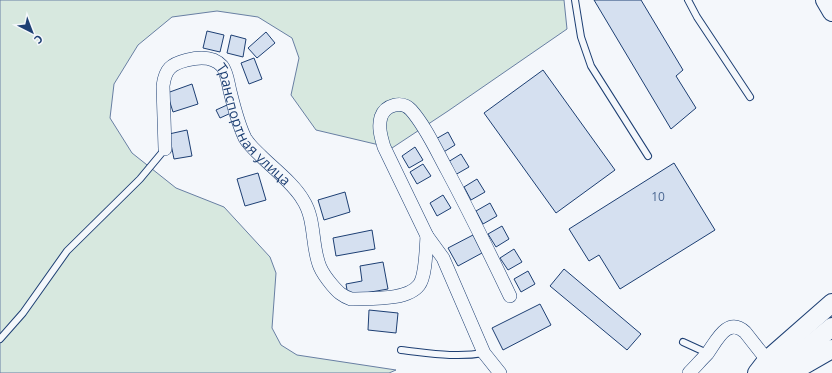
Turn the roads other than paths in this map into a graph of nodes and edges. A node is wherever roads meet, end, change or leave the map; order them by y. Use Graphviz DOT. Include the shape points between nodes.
graph roads {
  1 [pos="574,0"];
  2 [pos="688,0"];
  3 [pos="825,0"];
  4 [pos="832,12"];
  5 [pos="750,97"];
  6 [pos="165,149"];
  7 [pos="648,156"];
  8 [pos="427,236"];
  9 [pos="510,296"];
  10 [pos="832,303"];
  11 [pos="832,327"];
  12 [pos="0,338"];
  13 [pos="683,342"];
  14 [pos="832,349"];
  15 [pos="401,350"];
  16 [pos="484,353"];
  17 [pos="707,353"];
  18 [pos="767,369"];
  19 [pos="500,373"];
  20 [pos="689,373"];
  21 [pos="790,373"];
  1 -- 7 [label="lane" via="581,37 591,66"];
  2 -- 5 [label="lane"];
  3 -- 4 [label="main road"];
  6 -- 8 [label="street, Транспортная улица" via="164,79 170,67 176,63 208,58 217,61 225,71 241,130 252,148 303,199 311,220 320,267 338,293 351,299 400,296 412,292 420,284 424,270"];
  6 -- 12 [label="lane" via="140,180 67,251 23,313"];
  8 -- 9 [label="street" via="384,147 381,135 382,115 400,103 412,110 430,139 469,211"];
  8 -- 16 [label="street" via="443,258"];
  10 -- 18 [label="main road"];
  11 -- 18 [label="main road"];
  13 -- 17 [label="lane"];
  14 -- 21 [label="main road"];
  15 -- 16 [label="lane" via="450,356"];
  16 -- 19 [label="street"];
  17 -- 18 [label="street" via="722,332 728,328 740,328"];
  17 -- 20 [label="street"];
}
